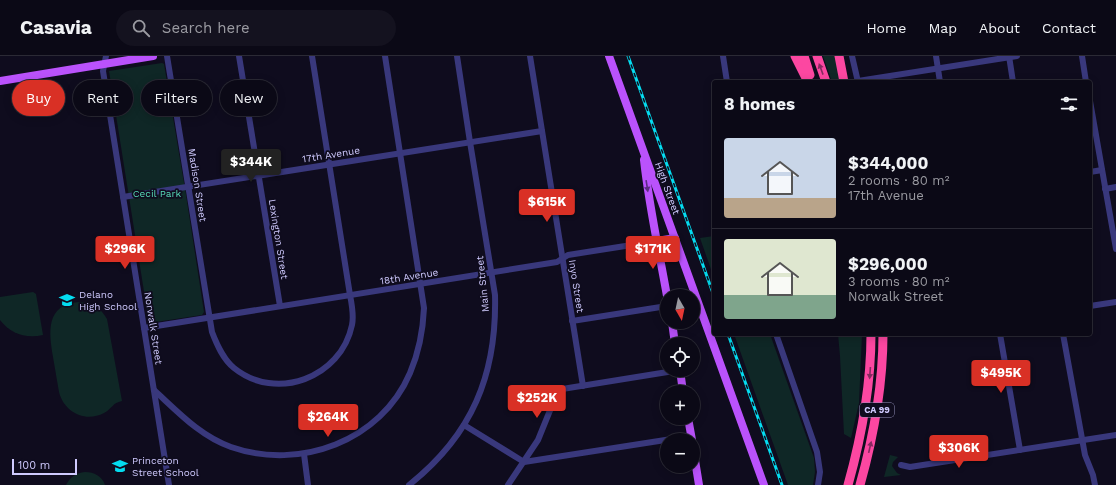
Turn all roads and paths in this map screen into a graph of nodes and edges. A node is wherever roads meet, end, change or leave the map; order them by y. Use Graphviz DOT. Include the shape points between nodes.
graph roads {
  1 [pos="153,56"];
  2 [pos="167,56"];
  3 [pos="239,56"];
  4 [pos="312,56"];
  5 [pos="385,56"];
  6 [pos="458,56"];
  7 [pos="530,56"];
  8 [pos="609,56"];
  9 [pos="723,56"];
  10 [pos="795,56"];
  11 [pos="804,56"];
  12 [pos="817,56"];
  13 [pos="839,56"];
  14 [pos="852,56"];
  15 [pos="936,56"];
  16 [pos="1017,56"];
  17 [pos="1082,56"];
  18 [pos="1009,57"];
  19 [pos="105,60"];
  20 [pos="938,68"];
  21 [pos="727,80"];
  22 [pos="807,80"];
  23 [pos="812,80"];
  24 [pos="825,80"];
  25 [pos="844,80"];
  26 [pos="858,80"];
  27 [pos="869,80"];
  28 [pos="940,80"];
  29 [pos="1013,80"];
  30 [pos="1086,80"];
  31 [pos="0,81"];
  32 [pos="1092,112"];
  33 [pos="542,131"];
  34 [pos="470,142"];
  35 [pos="643,147"];
  36 [pos="400,153"];
  37 [pos="330,164"];
  38 [pos="1102,170"];
  39 [pos="1092,172"];
  40 [pos="259,176"];
  41 [pos="188,187"];
  42 [pos="1116,187"];
  43 [pos="1105,189"];
  44 [pos="123,197"];
  45 [pos="675,238"];
  46 [pos="657,240"];
  47 [pos="1116,249"];
  48 [pos="562,258"];
  49 [pos="492,273"];
  50 [pos="422,284"];
  51 [pos="666,289"];
  52 [pos="350,295"];
  53 [pos="1116,302"];
  54 [pos="280,306"];
  55 [pos="1092,306"];
  56 [pos="660,307"];
  57 [pos="209,318"];
  58 [pos="572,321"];
  59 [pos="144,328"];
  60 [pos="777,336"];
  61 [pos="871,336"];
  62 [pos="883,336"];
  63 [pos="1000,336"];
  64 [pos="1063,336"];
  65 [pos="660,373"];
  66 [pos="583,386"];
  67 [pos="154,390"];
  68 [pos="464,425"];
  69 [pos="1116,435"];
  70 [pos="1082,440"];
  71 [pos="660,442"];
  72 [pos="1020,450"];
  73 [pos="304,454"];
  74 [pos="524,462"];
  75 [pos="900,465"];
  76 [pos="697,473"];
  77 [pos="169,485"];
  78 [pos="308,485"];
  79 [pos="409,485"];
  80 [pos="508,485"];
  81 [pos="699,485"];
  82 [pos="764,485"];
  83 [pos="818,485"];
  84 [pos="848,485"];
  85 [pos="860,485"];
  86 [pos="1095,485"];
  1 -- 19 [label="main road"];
  2 -- 41 [label="street, Madison Street"];
  3 -- 40 [label="street, Lexington Street"];
  4 -- 37 [label="street, Madison Street"];
  5 -- 36 [label="street"];
  6 -- 34 [label="street, Main Street"];
  7 -- 33 [label="street, Inyo Street"];
  8 -- 35 [label="main road, High Street"];
  9 -- 21 [label="street"];
  10 -- 22 [label="highway"];
  11 -- 23 [label="highway"];
  24 -- 12 [label="highway, one-way"];
  13 -- 25 [label="highway"];
  14 -- 26 [label="street"];
  15 -- 20 [label="street"];
  16 -- 18 [label="street"];
  17 -- 30 [label="street"];
  18 -- 20 [label="street"];
  18 -- 29 [label="street"];
  19 -- 31 [label="main road"];
  19 -- 44 [label="street, Norwalk Street" via="103,71"];
  20 -- 27 [label="street"];
  20 -- 28 [label="street"];
  32 -- 38 [label="street"];
  33 -- 34 [label="street, 17th Avenue"];
  33 -- 48 [label="street, Inyo Street"];
  34 -- 36 [label="street, 17th Avenue"];
  34 -- 49 [label="street, Main Street"];
  35 -- 45 [label="main road, High Street"];
  35 -- 46 [label="main road, one-way" via="645,174"];
  36 -- 37 [label="street, 17th Avenue"];
  36 -- 50 [label="street"];
  37 -- 40 [label="street, 17th Avenue"];
  37 -- 52 [label="street, Madison Street"];
  38 -- 39 [label="street"];
  38 -- 43 [label="street"];
  40 -- 41 [label="street, 17th Avenue"];
  40 -- 54 [label="street, Lexington Street"];
  41 -- 44 [label="street, 17th Avenue"];
  41 -- 57 [label="street, Madison Street"];
  42 -- 43 [label="street"];
  43 -- 47 [label="street"];
  44 -- 59 [label="street, Norwalk Street"];
  45 -- 46 [label="main road, 18th Avenue"];
  45 -- 82 [label="main road, High Street"];
  46 -- 48 [label="street, 18th Avenue"];
  46 -- 51 [label="main road"];
  48 -- 49 [label="street, 18th Avenue" via="557,262"];
  48 -- 58 [label="street, Inyo Street"];
  49 -- 50 [label="street, 18th Avenue"];
  49 -- 68 [label="street, Main Street" via="496,318 492,352 483,386"];
  50 -- 52 [label="street, 18th Avenue"];
  50 -- 73 [label="street" via="423,330 410,374 399,394 370,425 357,434 335,446"];
  52 -- 54 [label="street, 18th Avenue"];
  52 -- 57 [label="street, Madison Street" via="352,325 340,352 319,373 291,384 261,381 234,368 217,345"];
  53 -- 55 [label="street"];
  54 -- 57 [label="street, 18th Avenue"];
  56 -- 58 [label="street"];
  57 -- 59 [label="street, 18th Avenue"];
  58 -- 66 [label="street, Inyo Street"];
  59 -- 67 [label="street, Norwalk Street"];
  60 -- 83 [label="street" via="817,452 820,472"];
  61 -- 84 [label="highway, CA 99, one-way" via="867,396"];
  85 -- 62 [label="highway, CA 99, one-way" via="878,407"];
  63 -- 72 [label="street"];
  64 -- 70 [label="street"];
  65 -- 66 [label="street"];
  66 -- 74 [label="street" via="556,390 538,440"];
  67 -- 73 [label="street" via="192,425 224,444 265,455"];
  67 -- 77 [label="street, Norwalk Street"];
  68 -- 74 [label="street"];
  68 -- 79 [label="street, Main Street" via="439,458"];
  69 -- 70 [label="street"];
  70 -- 72 [label="street"];
  70 -- 86 [label="street"];
  71 -- 74 [label="street"];
  72 -- 75 [label="street" via="910,467"];
  73 -- 78 [label="street"];
  74 -- 80 [label="street"];
  76 -- 81 [label="main road"];
}
